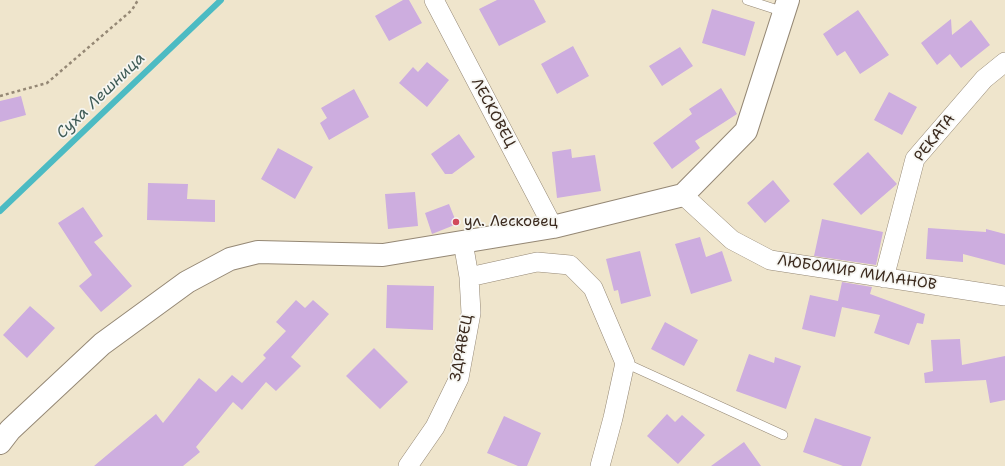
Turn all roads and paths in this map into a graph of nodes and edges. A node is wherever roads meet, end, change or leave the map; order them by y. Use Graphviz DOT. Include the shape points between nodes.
graph roads {
  1 [pos="138,0"];
  2 [pos="434,0"];
  3 [pos="747,0"];
  4 [pos="786,6"];
  5 [pos="1005,62"];
  6 [pos="0,96"];
  7 [pos="683,195"];
  8 [pos="553,227"];
  9 [pos="463,242"];
  10 [pos="469,277"];
  11 [pos="884,278"];
  12 [pos="1005,296"];
  13 [pos="625,363"];
  14 [pos="783,435"];
  15 [pos="0,443"];
  16 [pos="408,466"];
  17 [pos="600,466"];
  1 -- 6 [label="path" via="132,10 47,83"];
  2 -- 8 [label="street, ЛЕСКОВЕЦ"];
  3 -- 4 [label="lane"];
  4 -- 7 [label="street" via="746,132"];
  5 -- 11 [label="street, РЕКАТА" via="984,79 915,159"];
  7 -- 8 [label="street"];
  7 -- 11 [label="street, ЛЮБОМИР МИЛАНОВ" via="732,240 770,260"];
  8 -- 9 [label="street"];
  9 -- 10 [label="street, ЗДРАВЕЦ"];
  9 -- 15 [label="street" via="383,255 258,252 230,260 187,282 102,344 10,430"];
  10 -- 13 [label="street" via="537,262 570,265 593,288"];
  10 -- 16 [label="street, ЗДРАВЕЦ" via="470,313 459,378 436,427"];
  11 -- 12 [label="street, ЛЮБОМИР МИЛАНОВ"];
  13 -- 14 [label="lane"];
  13 -- 17 [label="street"];
}
